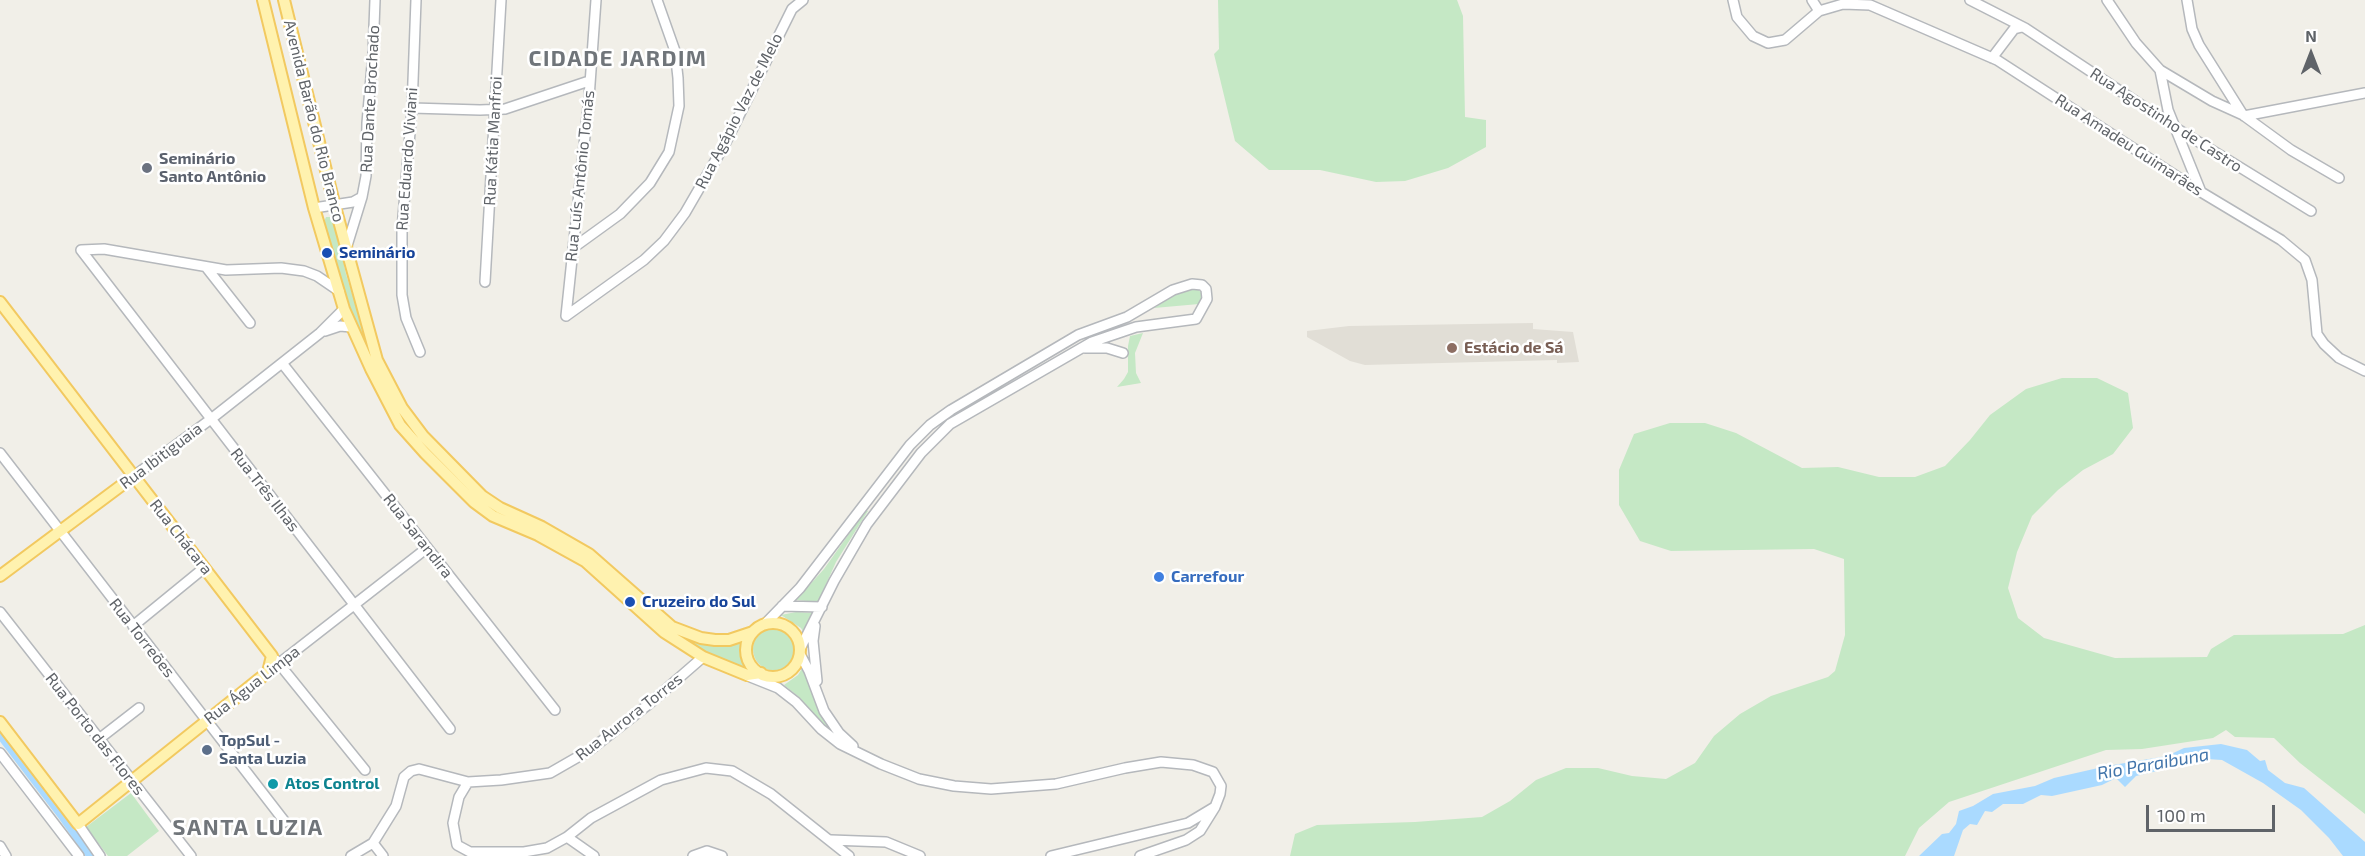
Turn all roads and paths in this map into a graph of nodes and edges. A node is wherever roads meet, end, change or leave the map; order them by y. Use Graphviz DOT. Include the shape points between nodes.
graph roads {
  1 [pos="263,0"];
  2 [pos="284,0"];
  3 [pos="375,0"];
  4 [pos="416,0"];
  5 [pos="501,0"];
  6 [pos="657,0"];
  7 [pos="803,0"];
  8 [pos="1733,0"];
  9 [pos="1812,0"];
  10 [pos="1970,0"];
  11 [pos="2107,0"];
  12 [pos="2187,0"];
  13 [pos="594,1"];
  14 [pos="1819,11"];
  15 [pos="2022,27"];
  16 [pos="295,43"];
  17 [pos="275,51"];
  18 [pos="1992,58"];
  19 [pos="2160,70"];
  20 [pos="589,81"];
  21 [pos="2365,93"];
  22 [pos="412,108"];
  23 [pos="494,109"];
  24 [pos="2244,116"];
  25 [pos="2176,128"];
  26 [pos="2339,178"];
  27 [pos="2201,192"];
  28 [pos="363,197"];
  29 [pos="334,203"];
  30 [pos="314,208"];
  31 [pos="2311,211"];
  32 [pos="573,248"];
  33 [pos="346,249"];
  34 [pos="206,267"];
  35 [pos="485,282"];
  36 [pos="339,291"];
  37 [pos="0,302"];
  38 [pos="344,309"];
  39 [pos="566,316"];
  40 [pos="1127,317"];
  41 [pos="250,323"];
  42 [pos="351,327"];
  43 [pos="1126,330"];
  44 [pos="320,333"];
  45 [pos="420,352"];
  46 [pos="1123,353"];
  47 [pos="1072,354"];
  48 [pos="282,363"];
  49 [pos="2365,371"];
  50 [pos="211,419"];
  51 [pos="0,453"];
  52 [pos="134,476"];
  53 [pos="60,531"];
  54 [pos="427,548"];
  55 [pos="204,568"];
  56 [pos="0,576"];
  57 [pos="354,605"];
  58 [pos="822,608"];
  59 [pos="778,610"];
  60 [pos="0,612"];
  61 [pos="815,621"];
  62 [pos="765,624"];
  63 [pos="132,626"];
  64 [pos="753,632"];
  65 [pos="701,638"];
  66 [pos="800,652"];
  67 [pos="703,657"];
  68 [pos="275,660"];
  69 [pos="763,674"];
  70 [pos="747,675"];
  71 [pos="778,688"];
  72 [pos="818,698"];
  73 [pos="140,708"];
  74 [pos="555,710"];
  75 [pos="0,722"];
  76 [pos="206,722"];
  77 [pos="450,729"];
  78 [pos="99,739"];
  79 [pos="859,752"];
  80 [pos="0,753"];
  81 [pos="365,770"];
  82 [pos="131,781"];
  83 [pos="468,782"];
  84 [pos="1215,807"];
  85 [pos="285,822"];
  86 [pos="78,824"];
  87 [pos="567,837"];
  88 [pos="831,840"];
  89 [pos="373,843"];
  90 [pos="0,846"];
  91 [pos="547,848"];
  92 [pos="6,856"];
  93 [pos="79,856"];
  94 [pos="100,856"];
  95 [pos="191,856"];
  96 [pos="351,856"];
  97 [pos="383,856"];
  98 [pos="555,856"];
  99 [pos="594,856"];
  100 [pos="693,856"];
  101 [pos="722,856"];
  102 [pos="849,856"];
  103 [pos="920,856"];
  104 [pos="1051,856"];
  105 [pos="1140,856"];
  1 -- 17 [label="main road, Avenida Barão do Rio Branco"];
  2 -- 16 [label="main road, Avenida Barão do Rio Branco"];
  3 -- 28 [label="street, Rua Dante Brochado"];
  4 -- 22 [label="street, Rua Eduardo Viviani"];
  5 -- 23 [label="street, Rua Kátia Manfroi"];
  6 -- 32 [label="street" via="675,51 678,78 678,106 669,152 650,183 620,214"];
  7 -- 39 [label="street, Rua Agápio Vaz de Melo" via="792,9 725,144 664,241"];
  8 -- 14 [label="street, Rua Amadeu Guimarães" via="1737,17 1753,36 1768,43 1785,40"];
  9 -- 14 [label="street"];
  10 -- 15 [label="street, Rua Agostinho de Castro"];
  11 -- 19 [label="street"];
  12 -- 24 [label="street" via="2199,45"];
  13 -- 20 [label="street, Rua Luís Antônio Tomás"];
  14 -- 18 [label="street, Rua Amadeu Guimarães" via="1843,4 1870,5"];
  15 -- 18 [label="street" via="2014,29"];
  15 -- 25 [label="street, Rua Agostinho de Castro"];
  16 -- 17 [label="main road"];
  16 -- 29 [label="main road, Avenida Barão do Rio Branco"];
  17 -- 30 [label="main road, Avenida Barão do Rio Branco"];
  18 -- 27 [label="street, Rua Amadeu Guimarães"];
  19 -- 24 [label="street"];
  19 -- 25 [label="street" via="2164,97"];
  20 -- 23 [label="street" via="505,109"];
  20 -- 32 [label="street, Rua Luís Antônio Tomás"];
  21 -- 24 [label="street"];
  22 -- 23 [label="street"];
  22 -- 45 [label="street, Rua Eduardo Viviani" via="402,230 402,295 406,318"];
  23 -- 35 [label="street, Rua Kátia Manfroi"];
  24 -- 26 [label="street"];
  25 -- 27 [label="street"];
  25 -- 31 [label="street, Rua Agostinho de Castro"];
  27 -- 49 [label="street, Rua Amadeu Guimarães" via="2281,240 2305,260 2312,280 2317,334 2339,358"];
  28 -- 29 [label="street, Rua Dante Brochado"];
  28 -- 33 [label="street, Rua Dante Brochado"];
  29 -- 30 [label="street, Rua Dante Brochado"];
  29 -- 33 [label="main road, Avenida Barão do Rio Branco"];
  30 -- 36 [label="main road, Avenida Barão do Rio Branco"];
  32 -- 39 [label="street, Rua Luís Antônio Tomás"];
  33 -- 65 [label="main road, Avenida Barão do Rio Branco" via="377,360 402,408 423,436 482,496 589,554 672,627"];
  34 -- 36 [label="street" via="304,271"];
  34 -- 41 [label="street"];
  34 -- 50 [label="street, Rua Três Ilhas" via="104,249 81,250"];
  36 -- 38 [label="main road, Avenida Barão do Rio Branco"];
  37 -- 52 [label="main road, Rua Chácara"];
  38 -- 42 [label="main road, Avenida Barão do Rio Branco"];
  38 -- 44 [label="street, Rua Ibitiguaia"];
  40 -- 43 [label="street"];
  40 -- 43 [label="street" via="1187,285 1202,285 1208,294 1196,319"];
  40 -- 59 [label="street" via="1078,335 930,425 910,445 800,588"];
  42 -- 44 [label="street, Rua Ibitiguaia" via="340,326"];
  42 -- 67 [label="main road, Avenida Barão do Rio Branco" via="400,425 474,502 493,516 585,561 664,632"];
  43 -- 47 [label="street"];
  44 -- 48 [label="street, Rua Ibitiguaia"];
  46 -- 47 [label="street" via="1094,347"];
  47 -- 58 [label="street" via="950,424 930,444 867,524"];
  48 -- 50 [label="street, Rua Ibitiguaia"];
  48 -- 54 [label="street, Rua Sarandira"];
  50 -- 52 [label="street, Rua Ibitiguaia"];
  50 -- 57 [label="street, Rua Três Ilhas"];
  51 -- 53 [label="street, Rua Torreões"];
  52 -- 53 [label="main road, Rua Ibitiguaia"];
  52 -- 55 [label="main road, Rua Chácara"];
  53 -- 56 [label="main road, Rua Ibitiguaia"];
  53 -- 63 [label="street, Rua Torreões"];
  54 -- 57 [label="street, Rua Água Limpa"];
  54 -- 74 [label="street, Rua Sarandira"];
  55 -- 63 [label="street"];
  55 -- 68 [label="main road, Rua Chácara"];
  57 -- 68 [label="street, Rua Água Limpa"];
  57 -- 77 [label="street, Rua Três Ilhas"];
  58 -- 59 [label="street"];
  58 -- 61 [label="street"];
  59 -- 62 [label="street"];
  59 -- 65 [label="main road" via="737,633"];
  60 -- 78 [label="street, Rua Porto das Flores"];
  61 -- 66 [label="street"];
  61 -- 72 [label="street"];
  62 -- 64 [label="main road"];
  62 -- 66 [label="main road" via="789,628"];
  63 -- 76 [label="street, Rua Torreões"];
  64 -- 65 [label="main road, Avenida Barão do Rio Branco" via="729,640"];
  64 -- 69 [label="main road" via="747,657"];
  66 -- 69 [label="main road" via="798,662 788,672"];
  66 -- 72 [label="street"];
  67 -- 70 [label="main road, Avenida Barão do Rio Branco"];
  67 -- 83 [label="street, Rua Aurora Torres" via="572,762 550,773"];
  68 -- 76 [label="main road, Rua Água Limpa" via="268,672"];
  68 -- 81 [label="street, Rua Chácara"];
  69 -- 70 [label="main road"];
  69 -- 71 [label="street"];
  70 -- 71 [label="street"];
  71 -- 79 [label="street" via="821,729"];
  72 -- 79 [label="street" via="839,734"];
  73 -- 78 [label="street"];
  75 -- 86 [label="main road"];
  76 -- 82 [label="main road, Rua Água Limpa"];
  76 -- 85 [label="street, Rua Torreões"];
  78 -- 82 [label="street, Rua Porto das Flores"];
  79 -- 84 [label="street" via="920,779 991,789 1056,784 1161,762 1193,765 1213,772 1218,779 1221,786"];
  80 -- 93 [label="street"];
  82 -- 86 [label="main road, Rua Água Limpa"];
  82 -- 95 [label="street, Rua Porto das Flores"];
  83 -- 89 [label="street, Rua Aurora Torres" via="419,769 411,771 404,777 396,806"];
  83 -- 91 [label="street" via="459,797 453,823 456,845 470,852"];
  84 -- 104 [label="street" via="1188,823"];
  84 -- 105 [label="street" via="1200,831"];
  86 -- 94 [label="street"];
  87 -- 88 [label="street" via="591,818 661,780 706,768 732,771 771,794"];
  87 -- 91 [label="street"];
  87 -- 99 [label="street"];
  88 -- 102 [label="street"];
  88 -- 103 [label="street" via="886,842"];
  89 -- 96 [label="street, Rua Aurora Torres"];
  89 -- 97 [label="street"];
  90 -- 92 [label="street"];
  91 -- 98 [label="street"];
  100 -- 101 [label="street" via="707,851"];
}
